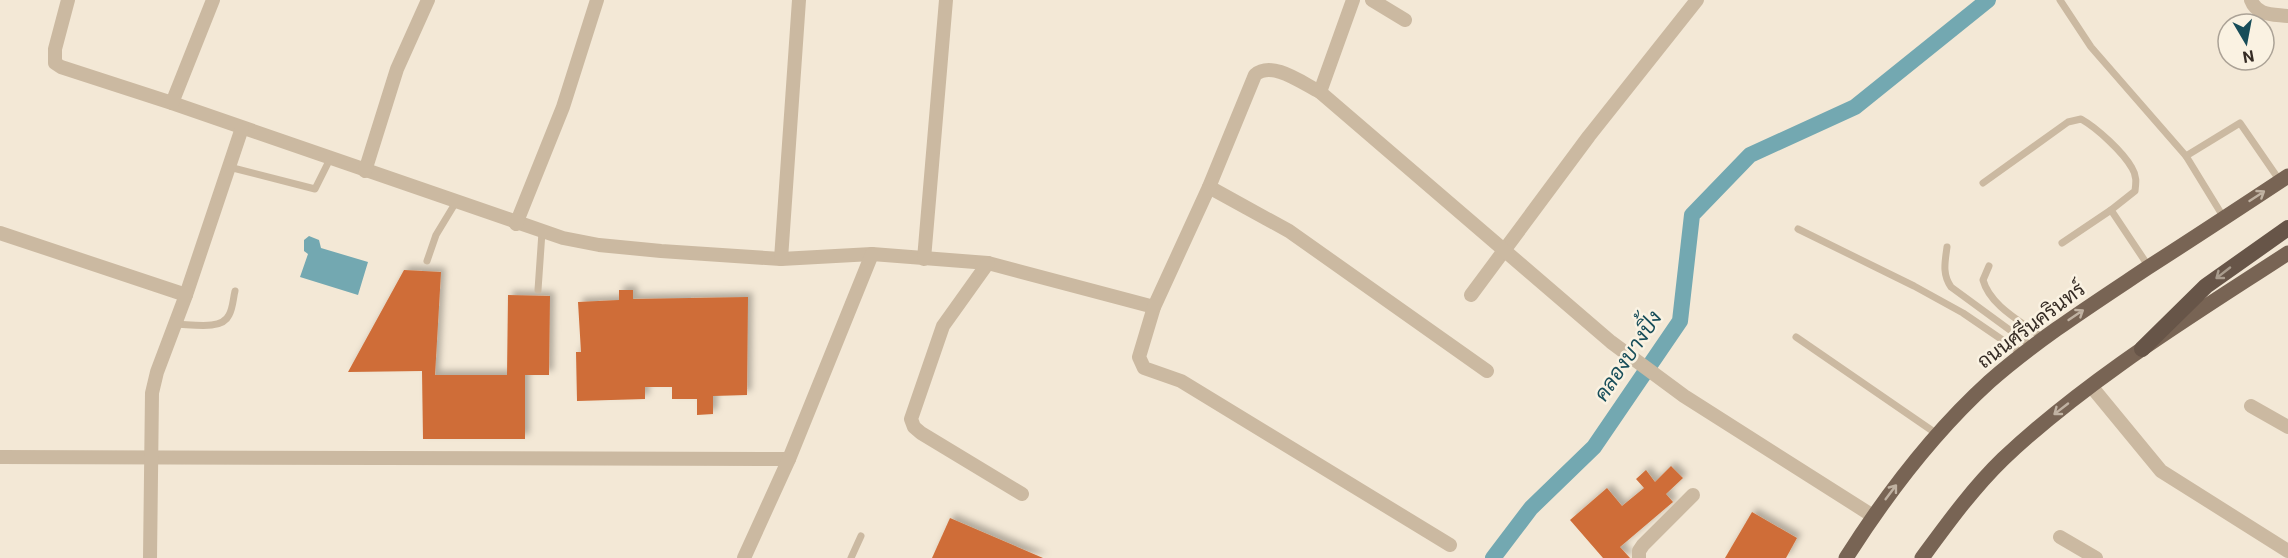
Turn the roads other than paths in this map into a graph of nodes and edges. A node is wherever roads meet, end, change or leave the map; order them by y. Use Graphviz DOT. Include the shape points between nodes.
graph roads {
  1 [pos="68,0"];
  2 [pos="213,0"];
  3 [pos="428,0"];
  4 [pos="597,0"];
  5 [pos="799,0"];
  6 [pos="945,0"];
  7 [pos="1353,0"];
  8 [pos="1372,0"];
  9 [pos="1697,0"];
  10 [pos="2060,0"];
  11 [pos="2251,0"];
  12 [pos="2288,16"];
  13 [pos="1405,20"];
  14 [pos="1320,92"];
  15 [pos="172,103"];
  16 [pos="242,128"];
  17 [pos="2186,156"];
  18 [pos="330,159"];
  19 [pos="229,167"];
  20 [pos="365,171"];
  21 [pos="2284,179"];
  22 [pos="1983,183"];
  23 [pos="1209,187"];
  24 [pos="456,202"];
  25 [pos="2111,210"];
  26 [pos="2224,218"];
  27 [pos="516,224"];
  28 [pos="2288,228"];
  29 [pos="1798,229"];
  30 [pos="542,232"];
  31 [pos="0,233"];
  32 [pos="2062,243"];
  33 [pos="1947,247"];
  34 [pos="1504,251"];
  35 [pos="2288,253"];
  36 [pos="872,254"];
  37 [pos="781,259"];
  38 [pos="924,259"];
  39 [pos="427,261"];
  40 [pos="988,263"];
  41 [pos="1989,266"];
  42 [pos="2149,267"];
  43 [pos="538,290"];
  44 [pos="235,291"];
  45 [pos="186,295"];
  46 [pos="1471,295"];
  47 [pos="1154,307"];
  48 [pos="175,324"];
  49 [pos="1796,337"];
  50 [pos="2033,346"];
  51 [pos="2142,349"];
  52 [pos="1487,372"];
  53 [pos="2091,386"];
  54 [pos="2251,406"];
  55 [pos="2288,427"];
  56 [pos="1938,435"];
  57 [pos="0,457"];
  58 [pos="150,458"];
  59 [pos="789,459"];
  60 [pos="1022,494"];
  61 [pos="1693,495"];
  62 [pos="1873,516"];
  63 [pos="861,536"];
  64 [pos="2060,537"];
  65 [pos="1450,545"];
  66 [pos="2286,551"];
  67 [pos="150,558"];
  68 [pos="744,558"];
  69 [pos="851,558"];
  70 [pos="1639,558"];
  71 [pos="1846,558"];
  72 [pos="1922,558"];
  73 [pos="2096,558"];
  1 -- 15 [label="street" via="55,49 56,63"];
  2 -- 15 [label="street"];
  3 -- 20 [label="street" via="396,69"];
  4 -- 27 [label="street" via="563,107"];
  5 -- 37 [label="street"];
  6 -- 38 [label="street"];
  7 -- 14 [label="street"];
  8 -- 13 [label="street"];
  9 -- 34 [label="street" via="1588,136"];
  10 -- 17 [label="lane" via="2091,47"];
  11 -- 12 [label="street" via="2259,12"];
  14 -- 23 [label="street" via="1278,72 1260,70"];
  14 -- 34 [label="street"];
  15 -- 16 [label="street"];
  16 -- 18 [label="street"];
  16 -- 19 [label="street"];
  17 -- 21 [label="lane" via="2240,123"];
  17 -- 26 [label="lane"];
  18 -- 19 [label="lane" via="315,189"];
  18 -- 20 [label="street"];
  19 -- 45 [label="street"];
  20 -- 24 [label="street"];
  26 -- 21 [label="main road, ถนนศรีนครินทร์, one-way"];
  22 -- 25 [label="lane" via="2068,122 2080,118 2114,146 2137,181 2135,191"];
  23 -- 47 [label="street"];
  23 -- 52 [label="street" via="1289,231"];
  24 -- 27 [label="street"];
  24 -- 39 [label="lane" via="436,235"];
  25 -- 32 [label="lane"];
  25 -- 42 [label="lane"];
  26 -- 42 [label="main road, ถนนศรีนครินทร์"];
  27 -- 30 [label="street"];
  28 -- 51 [label="highway, one-way" via="2206,286"];
  29 -- 50 [label="lane"];
  30 -- 37 [label="street" via="599,245"];
  30 -- 43 [label="lane"];
  31 -- 45 [label="street"];
  33 -- 50 [label="lane" via="1943,270 1951,287"];
  34 -- 46 [label="street"];
  34 -- 62 [label="street" via="1611,342 1684,396"];
  35 -- 51 [label="main road"];
  36 -- 37 [label="street"];
  36 -- 38 [label="street"];
  36 -- 59 [label="street"];
  38 -- 40 [label="street"];
  40 -- 47 [label="street"];
  40 -- 60 [label="street" via="943,326 911,419 921,433"];
  41 -- 50 [label="lane" via="1983,280 1988,293"];
  50 -- 42 [label="main road, ถนนศรีนครินทร์, one-way"];
  44 -- 48 [label="lane" via="230,315 224,322"];
  45 -- 48 [label="street"];
  47 -- 65 [label="street" via="1139,357 1144,368 1181,381"];
  48 -- 58 [label="street" via="152,393"];
  49 -- 56 [label="lane"];
  50 -- 56 [label="main road, ถนนศรีนครินทร์" via="1988,384"];
  51 -- 53 [label="main road"];
  53 -- 66 [label="street" via="2161,471"];
  53 -- 72 [label="main road, one-way" via="2002,460"];
  54 -- 55 [label="street"];
  62 -- 56 [label="main road, ถนนศรีนครินทร์, one-way"];
  57 -- 58 [label="street"];
  58 -- 59 [label="street"];
  58 -- 67 [label="street"];
  59 -- 68 [label="street"];
  61 -- 70 [label="street" via="1643,545"];
  62 -- 71 [label="main road, ถนนศรีนครินทร์"];
  63 -- 69 [label="lane"];
  64 -- 73 [label="street"];
}
